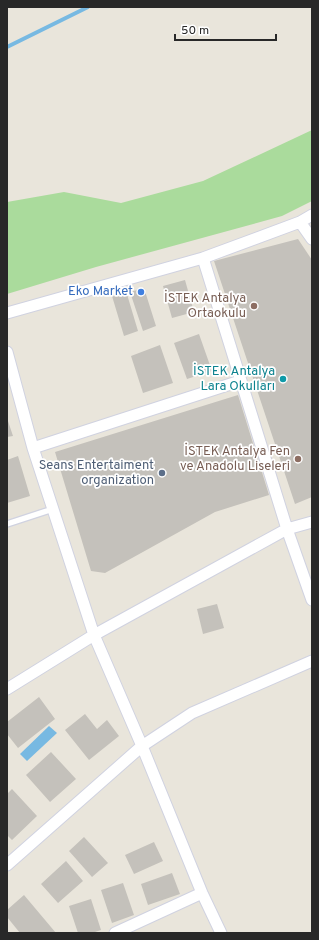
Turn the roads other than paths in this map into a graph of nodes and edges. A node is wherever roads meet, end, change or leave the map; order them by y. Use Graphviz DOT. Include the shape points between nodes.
graph roads {
  1 [pos="312,215"];
  2 [pos="300,222"];
  3 [pos="312,240"];
  4 [pos="203,258"];
  5 [pos="7,314"];
  6 [pos="7,352"];
  7 [pos="240,381"];
  8 [pos="33,448"];
  9 [pos="53,509"];
  10 [pos="312,522"];
  11 [pos="7,524"];
  12 [pos="287,529"];
  13 [pos="312,600"];
  14 [pos="94,635"];
  15 [pos="312,661"];
  16 [pos="7,689"];
  17 [pos="142,746"];
  18 [pos="7,865"];
  19 [pos="202,893"];
  20 [pos="115,933"];
  21 [pos="221,933"];
  1 -- 2 [label="street"];
  2 -- 3 [label="street"];
  2 -- 4 [label="street"];
  4 -- 5 [label="street"];
  4 -- 7 [label="street"];
  6 -- 8 [label="street"];
  7 -- 8 [label="street"];
  7 -- 12 [label="street"];
  8 -- 9 [label="street"];
  9 -- 11 [label="lane"];
  9 -- 14 [label="street"];
  10 -- 12 [label="street"];
  12 -- 13 [label="street"];
  12 -- 14 [label="street"];
  14 -- 16 [label="street"];
  14 -- 17 [label="street"];
  15 -- 17 [label="street" via="192,713"];
  17 -- 18 [label="street"];
  17 -- 19 [label="street"];
  19 -- 20 [label="street"];
  19 -- 21 [label="street"];
}
